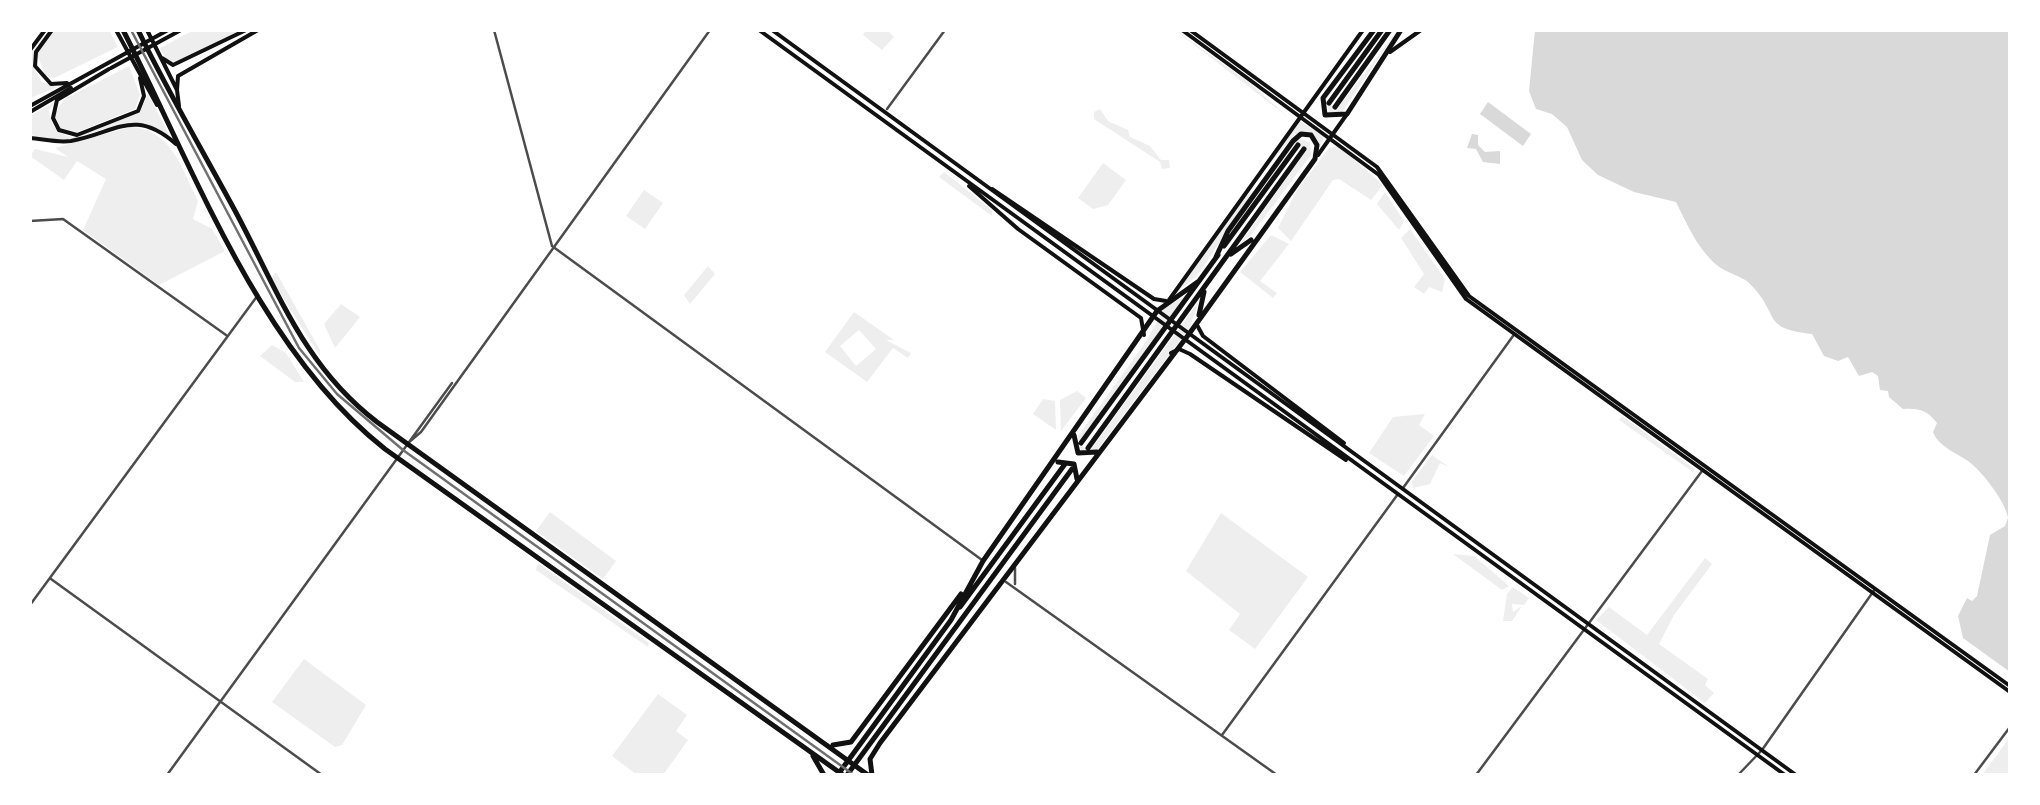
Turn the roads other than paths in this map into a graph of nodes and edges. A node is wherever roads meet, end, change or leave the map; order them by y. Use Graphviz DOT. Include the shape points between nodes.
graph roads {
  1 [pos="48,30"];
  2 [pos="120,30"];
  3 [pos="138,30"];
  4 [pos="147,30"];
  5 [pos="168,30"];
  6 [pos="181,30"];
  7 [pos="246,30"];
  8 [pos="258,30"];
  9 [pos="494,30"];
  10 [pos="710,30"];
  11 [pos="759,30"];
  12 [pos="772,30"];
  13 [pos="945,30"];
  14 [pos="1182,30"];
  15 [pos="1190,30"];
  16 [pos="1363,30"];
  17 [pos="1378,30"];
  18 [pos="1390,30"];
  19 [pos="1402,30"];
  20 [pos="1421,30"];
  21 [pos="159,38"];
  22 [pos="1352,46"];
  23 [pos="30,50"];
  24 [pos="1390,52"];
  25 [pos="122,57"];
  26 [pos="162,58"];
  27 [pos="1350,62"];
  28 [pos="109,69"];
  29 [pos="140,78"];
  30 [pos="72,82"];
  31 [pos="177,90"];
  32 [pos="30,107"];
  33 [pos="180,111"];
  34 [pos="885,112"];
  35 [pos="1301,114"];
  36 [pos="1347,114"];
  37 [pos="171,125"];
  38 [pos="1332,137"];
  39 [pos="30,138"];
  40 [pos="1301,147"];
  41 [pos="184,152"];
  42 [pos="1315,159"];
  43 [pos="958,176"];
  44 [pos="1260,185"];
  45 [pos="988,188"];
  46 [pos="1246,189"];
  47 [pos="30,221"];
  48 [pos="1255,237"];
  49 [pos="552,246"];
  50 [pos="1220,258"];
  51 [pos="1202,283"];
  52 [pos="1118,287"];
  53 [pos="1139,288"];
  54 [pos="259,294"];
  55 [pos="1167,300"];
  56 [pos="1126,307"];
  57 [pos="1198,320"];
  58 [pos="1515,332"];
  59 [pos="226,335"];
  60 [pos="1144,335"];
  61 [pos="1220,348"];
  62 [pos="1171,353"];
  63 [pos="1208,366"];
  64 [pos="1228,367"];
  65 [pos="1075,432"];
  66 [pos="1081,443"];
  67 [pos="408,444"];
  68 [pos="1088,448"];
  69 [pos="1099,451"];
  70 [pos="1355,453"];
  71 [pos="398,457"];
  72 [pos="1052,465"];
  73 [pos="1359,467"];
  74 [pos="1704,468"];
  75 [pos="1076,482"];
  76 [pos="1403,488"];
  77 [pos="1398,494"];
  78 [pos="1017,560"];
  79 [pos="983,561"];
  80 [pos="50,578"];
  81 [pos="970,582"];
  82 [pos="999,584"];
  83 [pos="1016,586"];
  84 [pos="1873,591"];
  85 [pos="30,605"];
  86 [pos="968,611"];
  87 [pos="951,620"];
  88 [pos="1585,626"];
  89 [pos="2010,689"];
  90 [pos="222,700"];
  91 [pos="887,714"];
  92 [pos="2010,726"];
  93 [pos="858,732"];
  94 [pos="1222,735"];
  95 [pos="826,742"];
  96 [pos="877,746"];
  97 [pos="1762,750"];
  98 [pos="1754,753"];
  99 [pos="812,754"];
  100 [pos="167,775"];
  101 [pos="322,775"];
  102 [pos="824,775"];
  103 [pos="842,775"];
  104 [pos="870,775"];
  105 [pos="1277,775"];
  106 [pos="1476,775"];
  107 [pos="1738,775"];
  108 [pos="1785,775"];
  109 [pos="1796,775"];
  110 [pos="1974,775"];
  1 -- 23 [label="main road"];
  1 -- 30 [label="main road" via="35,66 51,84"];
  2 -- 29 [label="main road"];
  2 -- 37 [label="main road"];
  3 -- 33 [label="main road"];
  4 -- 26 [label="main road"];
  5 -- 21 [label="main road"];
  6 -- 21 [label="main road"];
  7 -- 26 [label="main road" via="174,65"];
  8 -- 31 [label="main road" via="189,67 178,76"];
  9 -- 49 [label="street"];
  10 -- 49 [label="street"];
  11 -- 43 [label="main road"];
  12 -- 34 [label="main road"];
  13 -- 34 [label="street"];
  14 -- 35 [label="main road"];
  15 -- 35 [label="main road"];
  16 -- 22 [label="main road"];
  17 -- 18 [label="main road" via="1332,105"];
  17 -- 27 [label="main road"];
  19 -- 24 [label="main road"];
  20 -- 24 [label="main road"];
  21 -- 25 [label="main road"];
  22 -- 27 [label="main road"];
  22 -- 35 [label="main road"];
  24 -- 36 [label="main road"];
  25 -- 28 [label="main road"];
  25 -- 30 [label="main road"];
  26 -- 31 [label="main road"];
  27 -- 36 [label="main road" via="1320,105 1330,118"];
  28 -- 29 [label="main road" via="57,100 52,118 59,130 77,134 138,111 144,96"];
  28 -- 32 [label="main road"];
  29 -- 37 [label="main road"];
  30 -- 32 [label="main road"];
  31 -- 33 [label="main road"];
  33 -- 67 [label="main road" via="298,338 358,406"];
  34 -- 45 [label="main road"];
  35 -- 38 [label="main road"];
  35 -- 46 [label="main road"];
  36 -- 38 [label="main road"];
  37 -- 41 [label="main road"];
  38 -- 42 [label="main road"];
  38 -- 58 [label="main road" via="1382,172 1462,290"];
  39 -- 41 [label="main road" via="72,141 134,122 161,131"];
  40 -- 50 [label="main road"];
  41 -- 54 [label="main road"];
  42 -- 44 [label="main road" via="1313,138 1298,136"];
  42 -- 48 [label="main road"];
  43 -- 52 [label="main road"];
  43 -- 56 [label="main road"];
  44 -- 46 [label="main road"];
  44 -- 50 [label="main road"];
  45 -- 52 [label="main road"];
  45 -- 53 [label="main road"];
  46 -- 55 [label="main road"];
  47 -- 59 [label="street" via="63,220"];
  48 -- 50 [label="main road"];
  48 -- 57 [label="main road"];
  49 -- 67 [label="street"];
  49 -- 79 [label="street"];
  50 -- 51 [label="main road"];
  51 -- 55 [label="main road"];
  51 -- 57 [label="main road"];
  51 -- 66 [label="main road"];
  51 -- 68 [label="main road"];
  52 -- 64 [label="main road"];
  53 -- 55 [label="main road"];
  53 -- 56 [label="main road" via="1138,303"];
  54 -- 59 [label="street"];
  54 -- 71 [label="main road" via="313,378"];
  55 -- 60 [label="main road"];
  56 -- 60 [label="main road" via="1142,320"];
  57 -- 61 [label="main road" via="1204,336"];
  57 -- 62 [label="main road"];
  58 -- 74 [label="main road"];
  58 -- 76 [label="street"];
  59 -- 80 [label="street"];
  60 -- 65 [label="main road"];
  61 -- 63 [label="main road" via="1207,350"];
  61 -- 70 [label="main road"];
  62 -- 63 [label="main road" via="1181,350"];
  62 -- 69 [label="main road"];
  63 -- 73 [label="main road"];
  64 -- 70 [label="main road"];
  64 -- 73 [label="main road"];
  65 -- 69 [label="main road" via="1078,453"];
  65 -- 72 [label="main road"];
  67 -- 71 [label="street"];
  67 -- 95 [label="main road"];
  69 -- 75 [label="main road"];
  70 -- 76 [label="main road"];
  71 -- 90 [label="street"];
  71 -- 99 [label="main road"];
  72 -- 75 [label="main road" via="1072,462"];
  72 -- 79 [label="main road"];
  73 -- 77 [label="main road"];
  74 -- 84 [label="main road"];
  74 -- 88 [label="street"];
  75 -- 78 [label="main road"];
  76 -- 77 [label="street"];
  76 -- 88 [label="main road"];
  77 -- 88 [label="main road"];
  77 -- 94 [label="street"];
  78 -- 82 [label="main road"];
  78 -- 83 [label="street"];
  79 -- 81 [label="main road"];
  80 -- 85 [label="street"];
  80 -- 90 [label="street"];
  81 -- 87 [label="main road"];
  81 -- 93 [label="main road"];
  82 -- 83 [label="street"];
  82 -- 86 [label="main road"];
  82 -- 96 [label="main road"];
  83 -- 94 [label="street"];
  84 -- 89 [label="main road"];
  84 -- 97 [label="street"];
  86 -- 87 [label="main road" via="1068,467"];
  86 -- 91 [label="main road"];
  87 -- 91 [label="main road"];
  88 -- 97 [label="main road"];
  88 -- 98 [label="main road"];
  88 -- 106 [label="street"];
  90 -- 100 [label="street"];
  90 -- 101 [label="street"];
  91 -- 103 [label="main road"];
  92 -- 110 [label="street"];
  93 -- 95 [label="main road" via="844,746"];
  93 -- 96 [label="main road" via="863,749"];
  94 -- 105 [label="street"];
  95 -- 104 [label="main road"];
  96 -- 104 [label="main road"];
  97 -- 98 [label="street"];
  97 -- 109 [label="main road"];
  98 -- 107 [label="street"];
  98 -- 108 [label="main road"];
  99 -- 102 [label="main road"];
  99 -- 103 [label="main road"];
}
